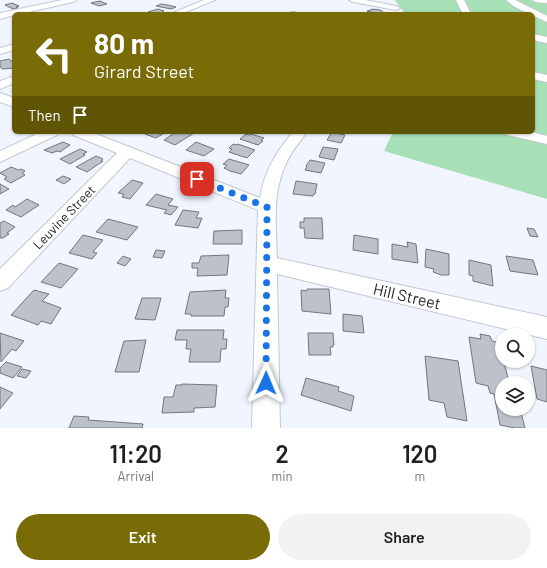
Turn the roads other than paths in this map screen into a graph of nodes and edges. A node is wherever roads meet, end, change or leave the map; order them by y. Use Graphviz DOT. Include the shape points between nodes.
graph roads {
  1 [pos="25,0"];
  2 [pos="73,0"];
  3 [pos="353,0"];
  4 [pos="389,0"];
  5 [pos="460,0"];
  6 [pos="510,0"];
  7 [pos="536,0"];
  8 [pos="206,1"];
  9 [pos="547,1"];
  10 [pos="38,7"];
  11 [pos="398,11"];
  12 [pos="17,12"];
  13 [pos="47,12"];
  14 [pos="179,12"];
  15 [pos="466,12"];
  16 [pos="532,12"];
  17 [pos="12,13"];
  18 [pos="535,13"];
  19 [pos="0,16"];
  20 [pos="547,19"];
  21 [pos="535,37"];
  22 [pos="547,40"];
  23 [pos="12,48"];
  24 [pos="0,51"];
  25 [pos="535,76"];
  26 [pos="547,79"];
  27 [pos="12,80"];
  28 [pos="0,85"];
  29 [pos="0,96"];
  30 [pos="12,102"];
  31 [pos="48,134"];
  32 [pos="83,134"];
  33 [pos="299,134"];
  34 [pos="522,134"];
  35 [pos="547,140"];
  36 [pos="128,152"];
  37 [pos="0,157"];
  38 [pos="267,207"];
  39 [pos="268,264"];
  40 [pos="0,282"];
  41 [pos="547,328"];
  42 [pos="266,428"];
  1 -- 10 [label="street"];
  2 -- 10 [label="street"];
  3 -- 11 [label="street"];
  4 -- 11 [label="street"];
  5 -- 15 [label="street"];
  6 -- 16 [label="street"];
  7 -- 9 [label="street"];
  8 -- 14 [label="street"];
  10 -- 12 [label="street"];
  10 -- 13 [label="street"];
  17 -- 19 [label="street"];
  18 -- 20 [label="street"];
  21 -- 22 [label="street"];
  23 -- 24 [label="street"];
  25 -- 26 [label="street"];
  27 -- 28 [label="street"];
  29 -- 30 [label="street"];
  31 -- 37 [label="street"];
  32 -- 36 [label="street"];
  33 -- 38 [label="street" via="278,162 272,176"];
  34 -- 35 [label="street"];
  36 -- 38 [label="street"];
  36 -- 40 [label="street, Leuvine Street"];
  38 -- 39 [label="street"];
  39 -- 41 [label="street, Hill Street"];
  39 -- 42 [label="street"];
}
